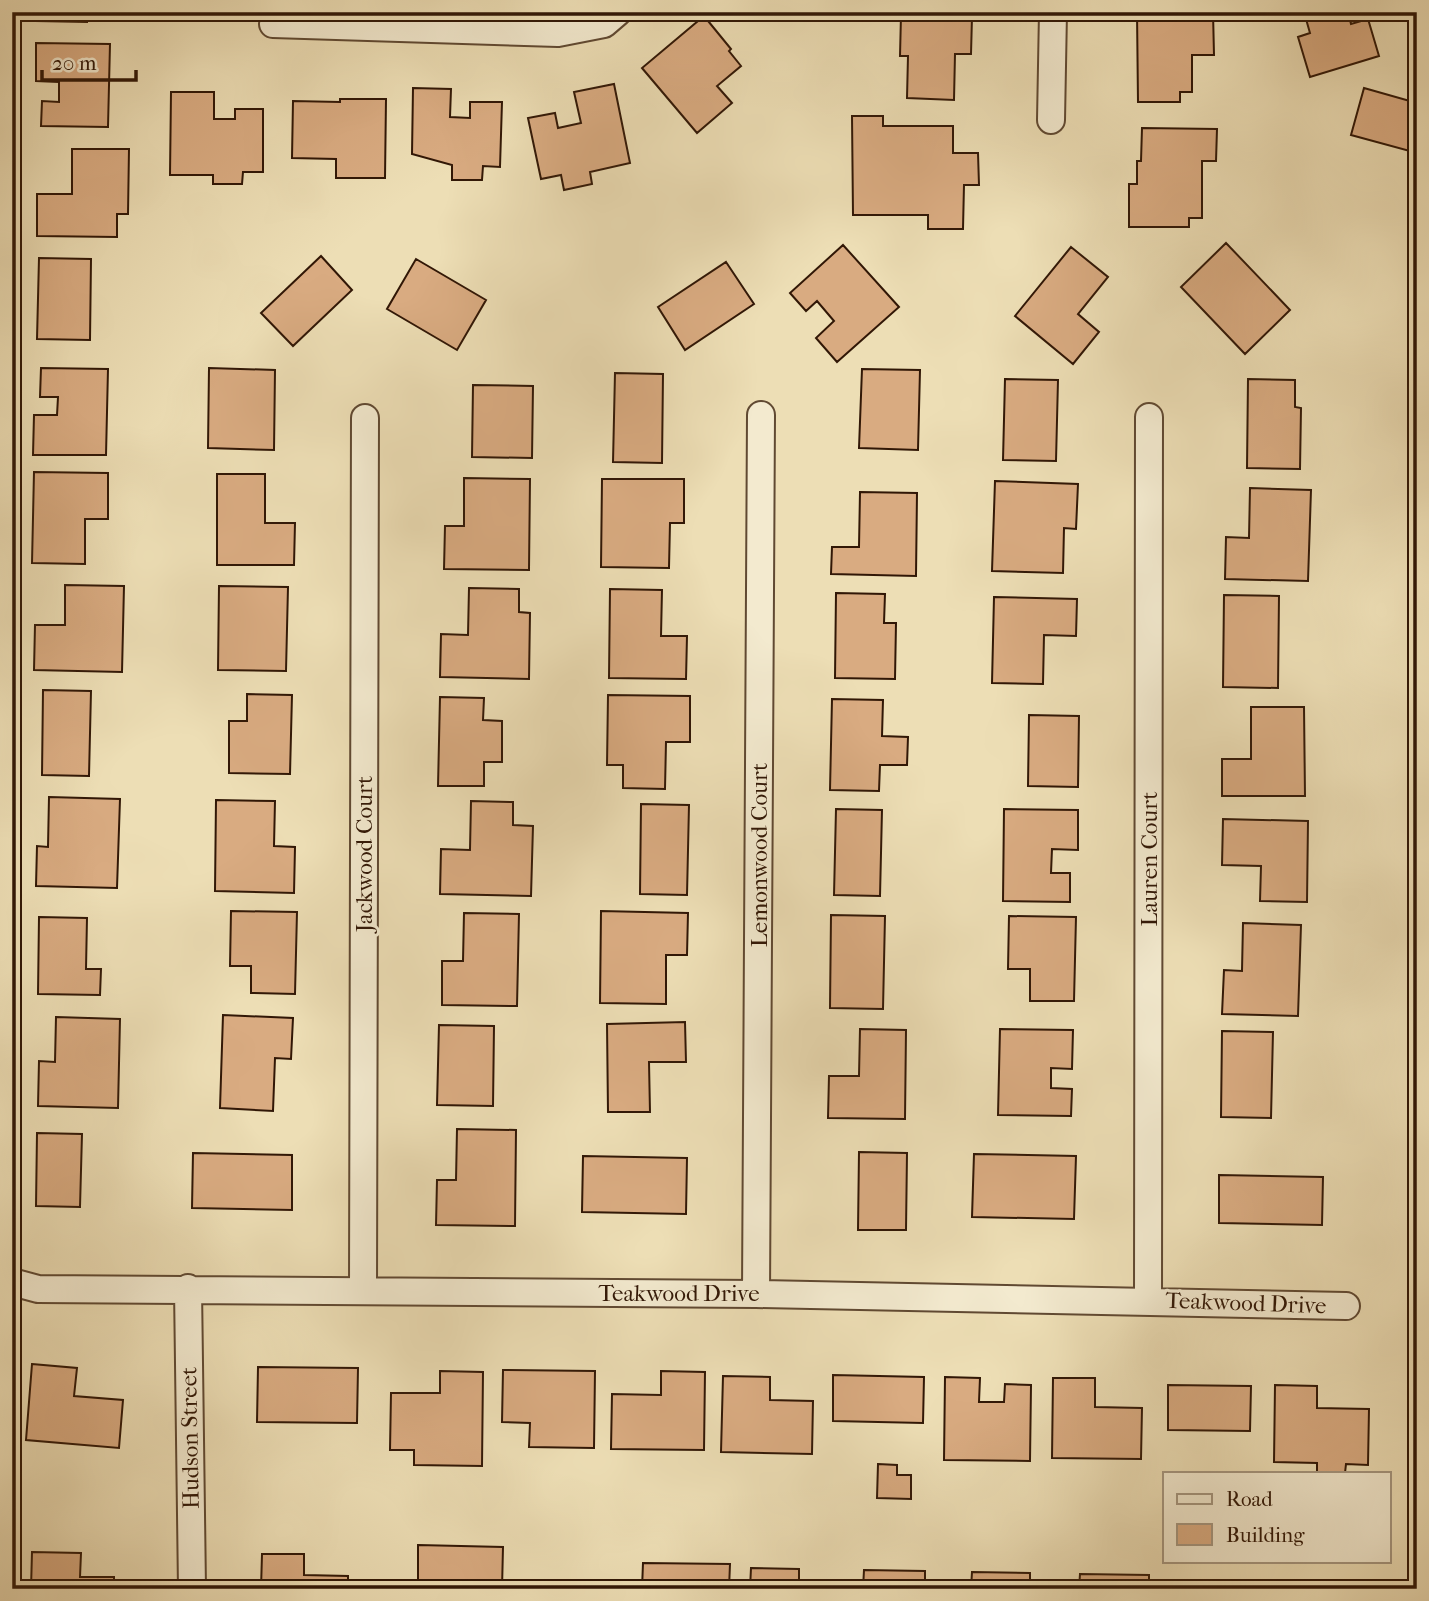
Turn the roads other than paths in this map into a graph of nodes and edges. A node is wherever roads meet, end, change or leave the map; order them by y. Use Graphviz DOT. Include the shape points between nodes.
graph roads {
  1 [pos="618,12"];
  2 [pos="1053,12"];
  3 [pos="273,24"];
  4 [pos="1051,120"];
  5 [pos="761,415"];
  6 [pos="1149,417"];
  7 [pos="365,418"];
  8 [pos="12,1282"];
  9 [pos="188,1288"];
  10 [pos="363,1291"];
  11 [pos="756,1294"];
  12 [pos="1148,1301"];
  13 [pos="1346,1306"];
  14 [pos="192,1589"];
  1 -- 3 [label="street" via="604,24 558,33"];
  2 -- 4 [label="street"];
  5 -- 11 [label="street, Lemonwood Court"];
  6 -- 12 [label="street, Lauren Court"];
  7 -- 10 [label="street, Jackwood Court"];
  8 -- 9 [label="street, Teakwood Drive" via="38,1289"];
  9 -- 10 [label="street, Teakwood Drive"];
  9 -- 14 [label="street, Hudson Street"];
  10 -- 11 [label="street, Teakwood Drive"];
  11 -- 12 [label="street, Teakwood Drive"];
  12 -- 13 [label="street, Teakwood Drive"];
}
